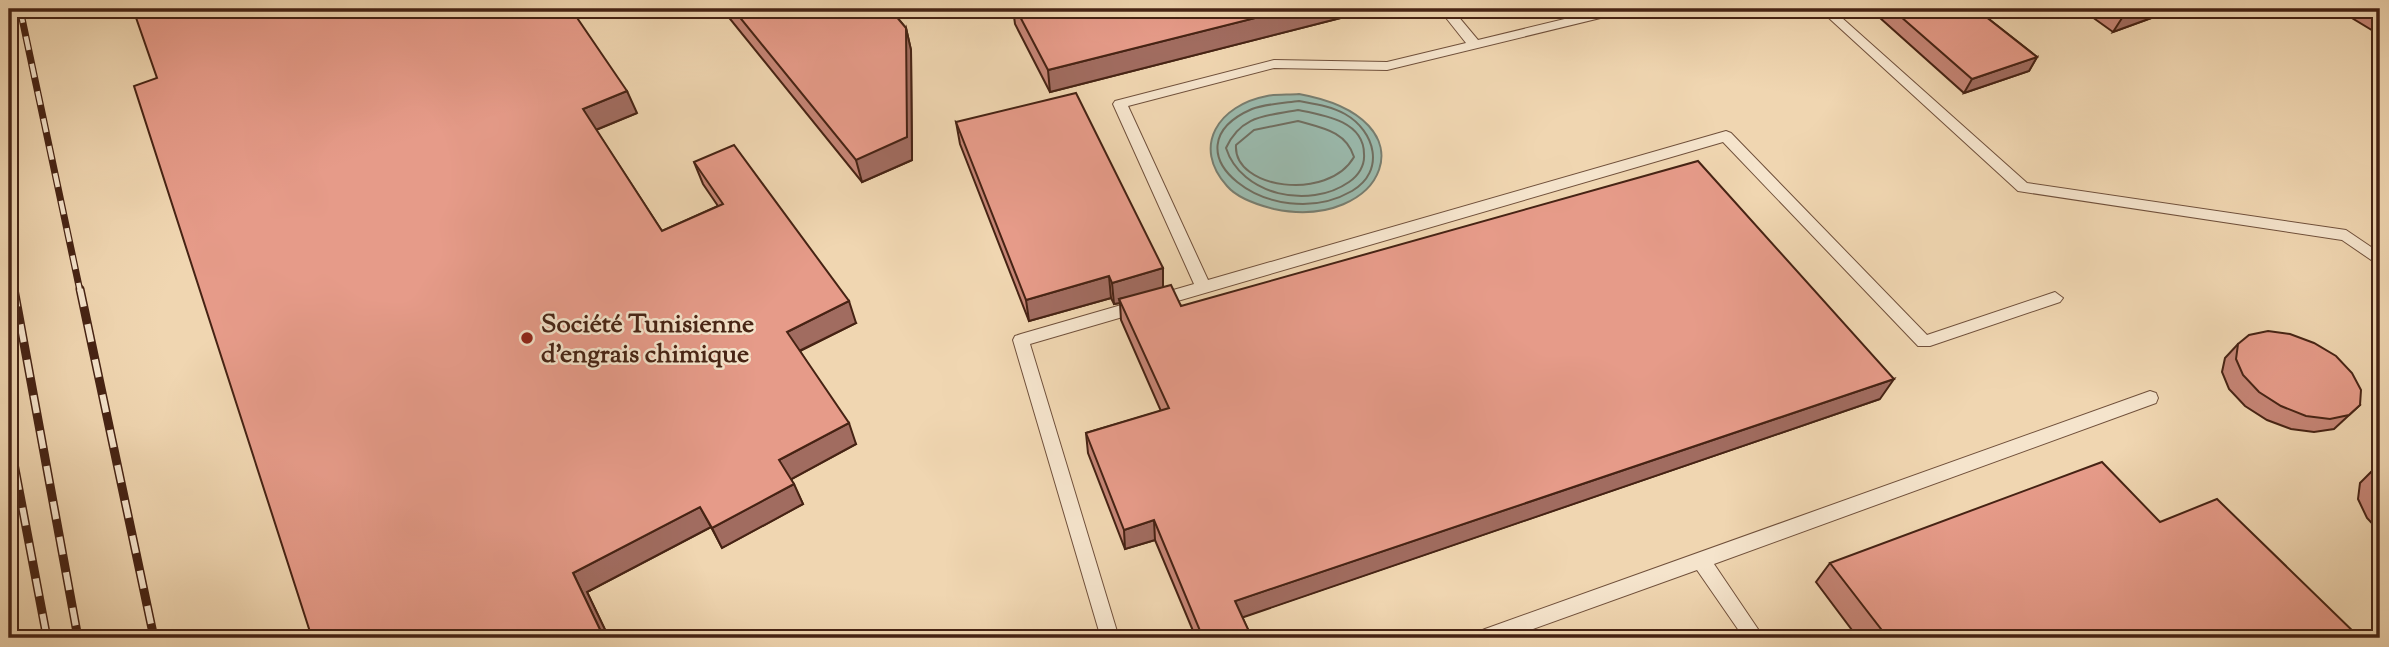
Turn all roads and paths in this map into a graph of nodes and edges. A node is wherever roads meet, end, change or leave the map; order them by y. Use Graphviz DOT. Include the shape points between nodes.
graph roads {
  1 [pos="1445,9"];
  2 [pos="1621,9"];
  3 [pos="1825,9"];
  4 [pos="1475,45"];
  5 [pos="2380,261"];
  6 [pos="1204,289"];
  7 [pos="2055,298"];
  8 [pos="2150,398"];
  9 [pos="1702,562"];
  10 [pos="1110,638"];
  11 [pos="1485,638"];
  12 [pos="1755,638"];
  1 -- 4 [label="lane"];
  2 -- 4 [label="lane"];
  3 -- 5 [label="lane" via="2023,187 2346,235"];
  4 -- 6 [label="lane" via="1387,66 1274,64 1120,104"];
  6 -- 7 [label="lane" via="1726,136 1924,342"];
  6 -- 10 [label="lane" via="1021,340"];
  8 -- 9 [label="lane"];
  9 -- 11 [label="lane"];
  9 -- 12 [label="lane"];
}
